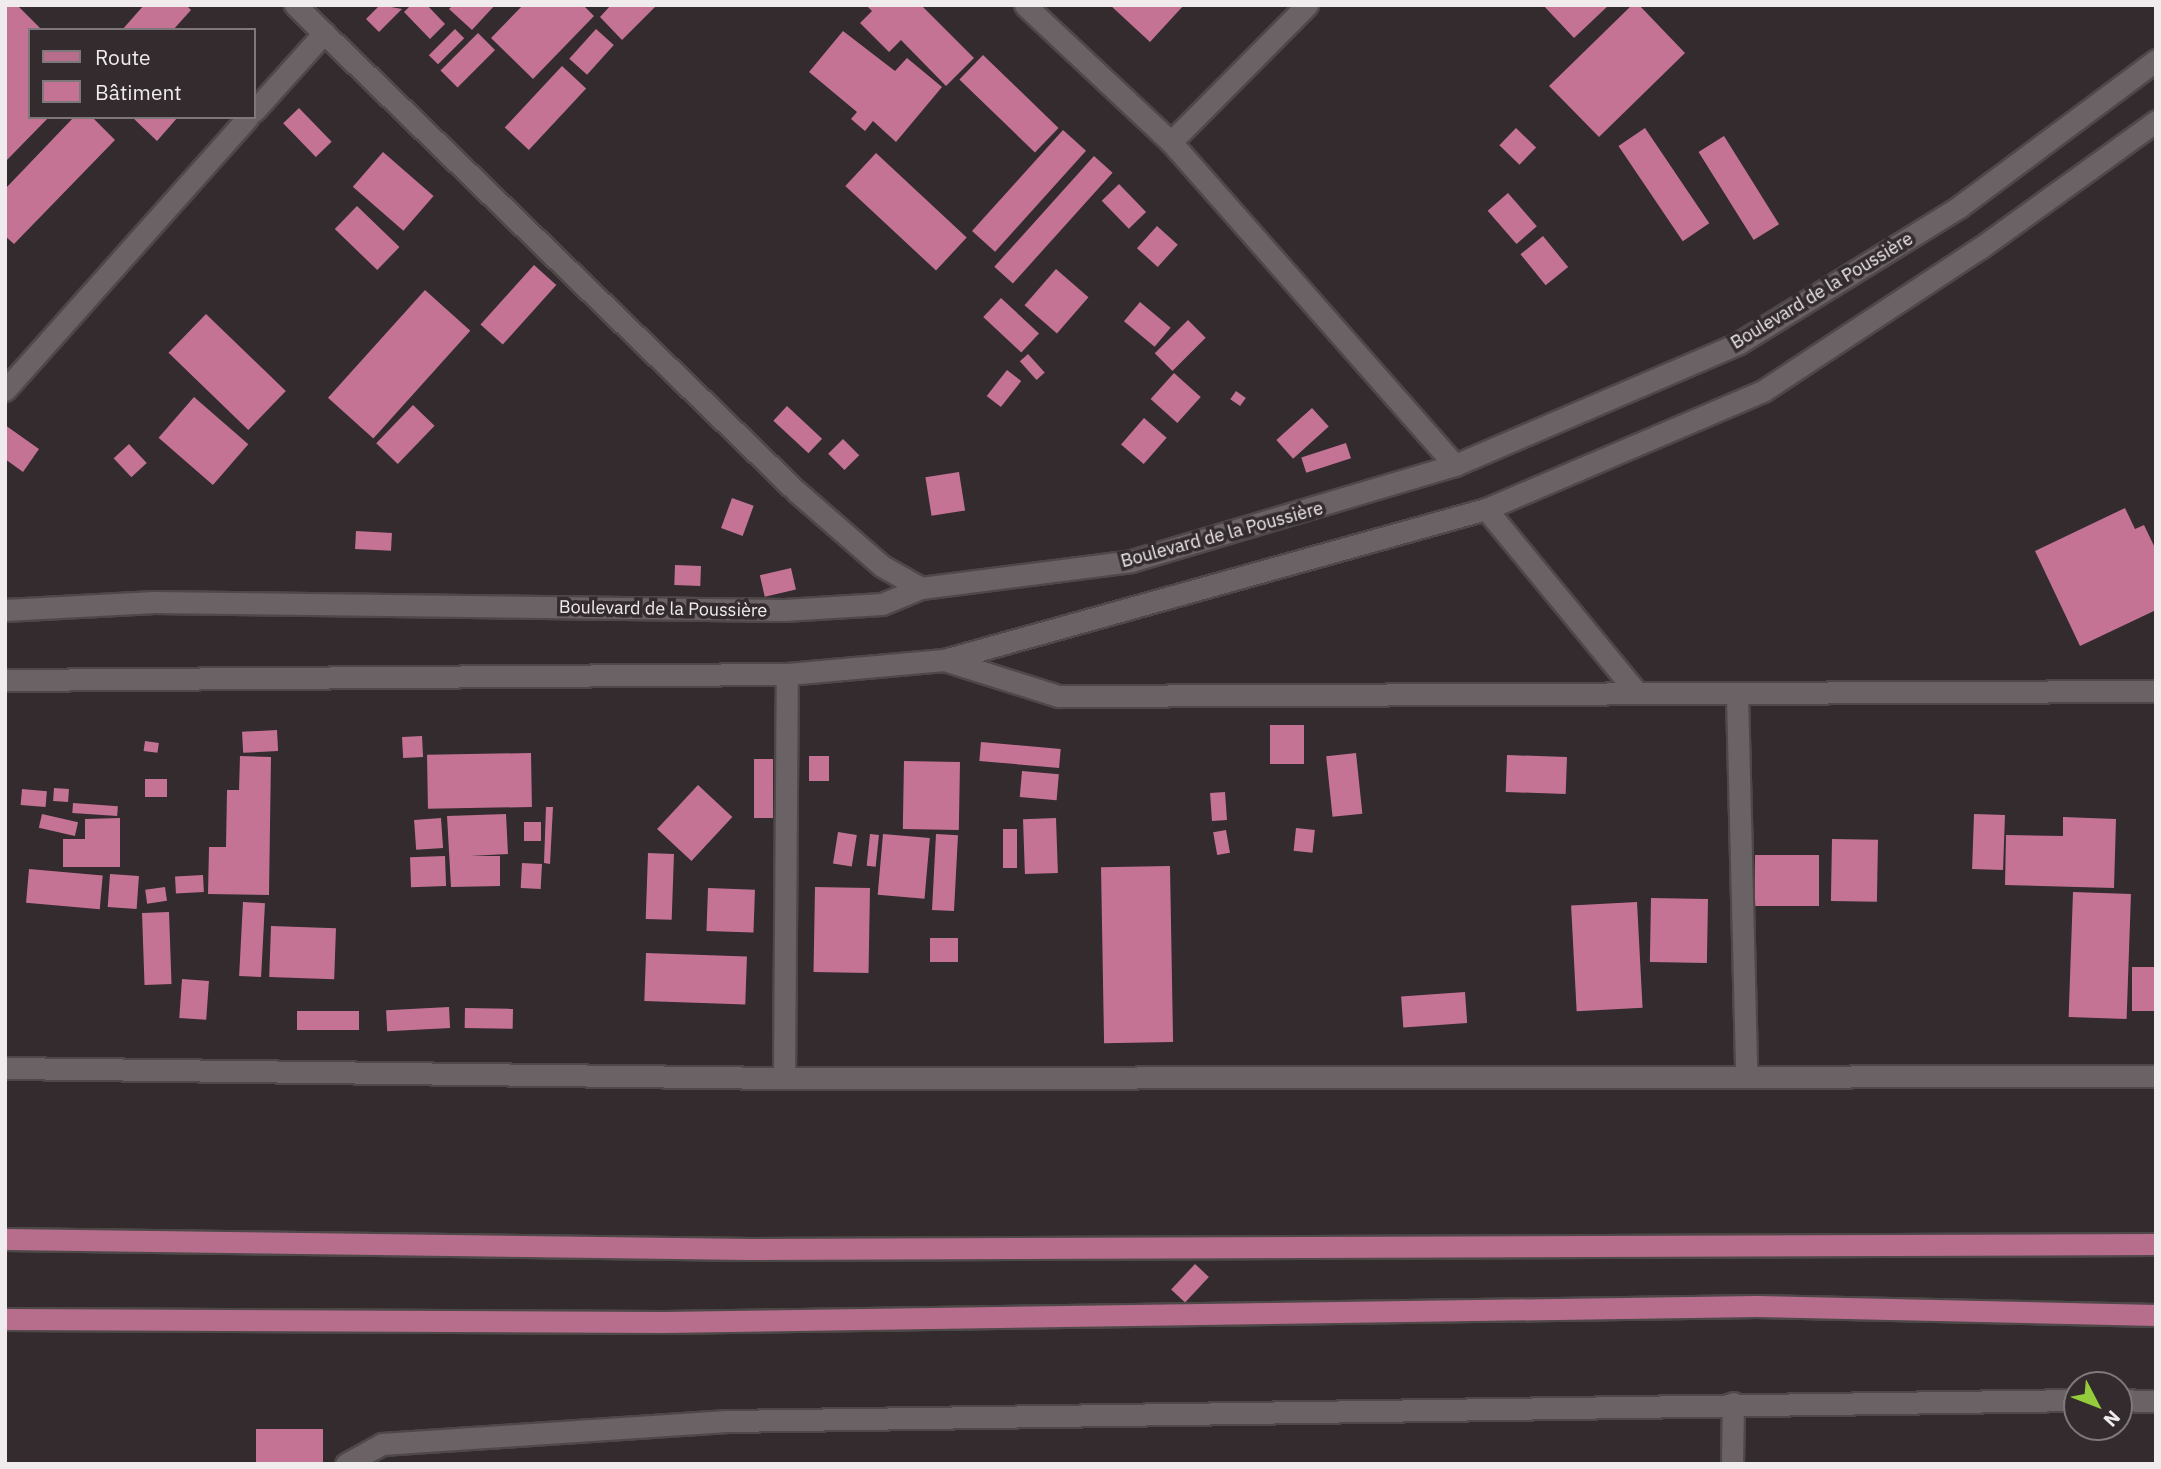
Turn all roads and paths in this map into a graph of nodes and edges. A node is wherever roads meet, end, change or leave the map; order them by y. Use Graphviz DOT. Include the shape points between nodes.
graph roads {
  1 [pos="295,5"];
  2 [pos="1025,5"];
  3 [pos="1307,5"];
  4 [pos="324,33"];
  5 [pos="2156,60"];
  6 [pos="256,109"];
  7 [pos="246,119"];
  8 [pos="2156,121"];
  9 [pos="1171,142"];
  10 [pos="5,390"];
  11 [pos="1455,465"];
  12 [pos="1486,509"];
  13 [pos="921,588"];
  14 [pos="5,610"];
  15 [pos="944,660"];
  16 [pos="787,674"];
  17 [pos="5,680"];
  18 [pos="1634,689"];
  19 [pos="2156,691"];
  20 [pos="1737,695"];
  21 [pos="5,1068"];
  22 [pos="1745,1076"];
  23 [pos="2156,1076"];
  24 [pos="784,1078"];
  25 [pos="5,1239"];
  26 [pos="2156,1244"];
  27 [pos="2156,1315"];
  28 [pos="5,1319"];
  29 [pos="2063,1400"];
  30 [pos="2133,1400"];
  31 [pos="2156,1401"];
  32 [pos="1733,1403"];
  33 [pos="346,1464"];
  34 [pos="1732,1464"];
  1 -- 4 [label="street"];
  2 -- 9 [label="street"];
  3 -- 9 [label="street"];
  4 -- 6 [label="street"];
  4 -- 13 [label="street" via="796,491 882,566"];
  5 -- 11 [label="street, Boulevard de la Poussière" via="1959,207 1739,343"];
  7 -- 10 [label="street"];
  8 -- 12 [label="street" via="1980,248 1763,391"];
  9 -- 11 [label="street"];
  11 -- 13 [label="street, Boulevard de la Poussière" via="1131,561"];
  12 -- 15 [label="street"];
  12 -- 18 [label="street"];
  13 -- 14 [label="street, Boulevard de la Poussière" via="882,604 784,610 154,602"];
  15 -- 16 [label="street"];
  15 -- 18 [label="street" via="1058,696"];
  16 -- 17 [label="street"];
  16 -- 24 [label="street"];
  18 -- 20 [label="street"];
  19 -- 20 [label="street"];
  20 -- 22 [label="street"];
  21 -- 24 [label="street"];
  22 -- 23 [label="street"];
  22 -- 24 [label="street"];
  25 -- 26 [label="main road" via="750,1249"];
  27 -- 28 [label="main road" via="1756,1306 663,1322"];
  29 -- 32 [label="street"];
  30 -- 31 [label="street"];
  32 -- 33 [label="street" via="727,1421 382,1444"];
  32 -- 34 [label="street"];
}
